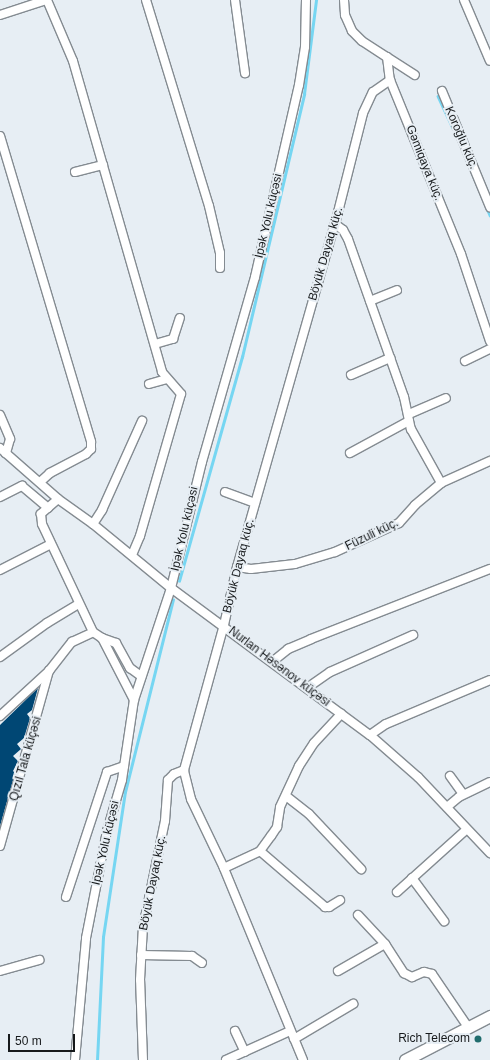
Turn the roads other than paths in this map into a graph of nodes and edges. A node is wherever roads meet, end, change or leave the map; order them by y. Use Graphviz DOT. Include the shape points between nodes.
graph roads {
  1 [pos="46,0"];
  2 [pos="146,0"];
  3 [pos="235,0"];
  4 [pos="306,0"];
  5 [pos="344,0"];
  6 [pos="464,0"];
  7 [pos="0,15"];
  8 [pos="387,58"];
  9 [pos="490,61"];
  10 [pos="245,73"];
  11 [pos="415,75"];
  12 [pos="390,80"];
  13 [pos="442,91"];
  14 [pos="0,136"];
  15 [pos="103,165"];
  16 [pos="75,172"];
  17 [pos="490,207"];
  18 [pos="335,224"];
  19 [pos="220,268"];
  20 [pos="397,290"];
  21 [pos="370,301"];
  22 [pos="180,318"];
  23 [pos="490,341"];
  24 [pos="154,344"];
  25 [pos="490,349"];
  26 [pos="390,358"];
  27 [pos="465,361"];
  28 [pos="351,375"];
  29 [pos="166,379"];
  30 [pos="149,384"];
  31 [pos="446,398"];
  32 [pos="0,415"];
  33 [pos="409,418"];
  34 [pos="142,421"];
  35 [pos="3,450"];
  36 [pos="350,453"];
  37 [pos="490,461"];
  38 [pos="40,482"];
  39 [pos="441,483"];
  40 [pos="225,492"];
  41 [pos="0,497"];
  42 [pos="58,499"];
  43 [pos="255,503"];
  44 [pos="48,508"];
  45 [pos="93,524"];
  46 [pos="51,544"];
  47 [pos="132,555"];
  48 [pos="237,567"];
  49 [pos="490,569"];
  50 [pos="0,570"];
  51 [pos="171,588"];
  52 [pos="79,604"];
  53 [pos="224,625"];
  54 [pos="93,632"];
  55 [pos="413,635"];
  56 [pos="102,638"];
  57 [pos="0,657"];
  58 [pos="272,662"];
  59 [pos="50,671"];
  60 [pos="141,676"];
  61 [pos="490,680"];
  62 [pos="307,688"];
  63 [pos="134,700"];
  64 [pos="341,714"];
  65 [pos="0,716"];
  66 [pos="370,735"];
  67 [pos="124,766"];
  68 [pos="184,770"];
  69 [pos="450,776"];
  70 [pos="490,782"];
  71 [pos="463,794"];
  72 [pos="286,796"];
  73 [pos="447,807"];
  74 [pos="467,829"];
  75 [pos="0,846"];
  76 [pos="260,851"];
  77 [pos="490,853"];
  78 [pos="224,868"];
  79 [pos="361,869"];
  80 [pos="412,878"];
  81 [pos="396,892"];
  82 [pos="66,897"];
  83 [pos="340,900"];
  84 [pos="358,915"];
  85 [pos="444,921"];
  86 [pos="385,944"];
  87 [pos="141,955"];
  88 [pos="39,960"];
  89 [pos="202,963"];
  90 [pos="338,970"];
  91 [pos="0,971"];
  92 [pos="353,1004"];
  93 [pos="490,1016"];
  94 [pos="468,1027"];
  95 [pos="235,1031"];
  96 [pos="292,1035"];
  97 [pos="245,1052"];
  98 [pos="75,1060"];
  99 [pos="143,1060"];
  100 [pos="226,1060"];
  101 [pos="303,1060"];
  102 [pos="404,1060"];
  1 -- 7 [label="street"];
  1 -- 15 [label="street" via="73,61"];
  2 -- 19 [label="street" via="209,206 220,253"];
  3 -- 10 [label="street"];
  4 -- 51 [label="street, İpək Yolu küçəsi" via="305,47 286,147 255,277 202,462"];
  5 -- 8 [label="street" via="345,15 352,31"];
  6 -- 9 [label="street"];
  8 -- 11 [label="street"];
  8 -- 12 [label="street, Gəmiqaya küç."];
  12 -- 18 [label="street, Böyük Dayaq küç." via="373,92 362,113"];
  12 -- 23 [label="street, Gəmiqaya küç." via="461,254"];
  13 -- 17 [label="street, Koroğlu küç."];
  14 -- 38 [label="street" via="91,442 91,449 86,454 50,473"];
  15 -- 16 [label="street"];
  15 -- 24 [label="street"];
  18 -- 21 [label="street" via="343,230 348,239"];
  18 -- 43 [label="street, Böyük Dayaq küç."];
  20 -- 21 [label="street"];
  21 -- 26 [label="street"];
  22 -- 24 [label="street" via="173,339"];
  24 -- 29 [label="street"];
  25 -- 27 [label="street"];
  26 -- 28 [label="street"];
  26 -- 33 [label="street"];
  29 -- 30 [label="street"];
  29 -- 47 [label="street" via="182,397"];
  31 -- 33 [label="street"];
  32 -- 35 [label="street" via="10,439"];
  33 -- 36 [label="street"];
  33 -- 39 [label="street"];
  34 -- 45 [label="street" via="102,510"];
  35 -- 38 [label="street, Nurlan Həsənov küçəsi"];
  37 -- 39 [label="street, Füzuli küç."];
  38 -- 42 [label="street, Nurlan Həsənov küçəsi"];
  39 -- 48 [label="street, Füzuli küç." via="399,523 335,552 295,564 251,569"];
  40 -- 43 [label="street"];
  41 -- 44 [label="street" via="22,486"];
  42 -- 44 [label="street"];
  42 -- 45 [label="street, Nurlan Həsənov küçəsi"];
  43 -- 48 [label="street, Böyük Dayaq küç."];
  44 -- 46 [label="street" via="40,519"];
  45 -- 47 [label="street, Nurlan Həsənov küçəsi"];
  46 -- 50 [label="street"];
  46 -- 52 [label="street"];
  47 -- 51 [label="street, Nurlan Həsənov küçəsi"];
  48 -- 53 [label="street, Böyük Dayaq küç."];
  49 -- 58 [label="street" via="311,638 288,649"];
  51 -- 53 [label="street, Nurlan Həsənov küçəsi"];
  51 -- 60 [label="street, İpək Yolu küçəsi"];
  52 -- 54 [label="street"];
  52 -- 57 [label="street" via="47,623"];
  53 -- 58 [label="street, Nurlan Həsənov küçəsi"];
  53 -- 68 [label="street, Böyük Dayaq küç."];
  54 -- 56 [label="street"];
  54 -- 59 [label="street" via="72,642"];
  55 -- 62 [label="street" via="330,672"];
  56 -- 60 [label="street" via="116,643 130,668"];
  56 -- 63 [label="street"];
  58 -- 62 [label="street, Nurlan Həsənov küçəsi"];
  59 -- 65 [label="street"];
  59 -- 75 [label="street, Qızıl Tala küçəsi"];
  60 -- 63 [label="street, İpək Yolu küçəsi"];
  61 -- 66 [label="street" via="386,724"];
  62 -- 64 [label="street, Nurlan Həsənov küçəsi"];
  63 -- 67 [label="street, İpək Yolu küçəsi"];
  64 -- 66 [label="street, Nurlan Həsənov küçəsi"];
  64 -- 72 [label="street" via="304,756"];
  66 -- 73 [label="street, Nurlan Həsənov küçəsi" via="418,777"];
  67 -- 82 [label="street" via="107,772"];
  67 -- 98 [label="street, İpək Yolu küçəsi" via="107,831 86,938"];
  68 -- 78 [label="street" via="191,799"];
  68 -- 87 [label="street, Böyük Dayaq küç." via="170,776 166,786 165,821 150,884"];
  69 -- 71 [label="street"];
  70 -- 71 [label="street"];
  71 -- 73 [label="street"];
  72 -- 76 [label="street" via="278,812 277,827"];
  72 -- 79 [label="street" via="309,814"];
  73 -- 74 [label="street, Nurlan Həsənov küçəsi"];
  74 -- 77 [label="street, Nurlan Həsənov küçəsi"];
  74 -- 80 [label="street"];
  76 -- 78 [label="street"];
  76 -- 83 [label="street" via="325,907"];
  78 -- 96 [label="street"];
  80 -- 81 [label="street"];
  80 -- 85 [label="street"];
  84 -- 86 [label="street"];
  86 -- 90 [label="street"];
  86 -- 94 [label="street" via="408,976 424,972 432,974"];
  87 -- 89 [label="street" via="192,956"];
  87 -- 99 [label="street, Böyük Dayaq küç."];
  88 -- 91 [label="street"];
  92 -- 96 [label="street"];
  93 -- 94 [label="street"];
  94 -- 102 [label="street"];
  95 -- 97 [label="street"];
  96 -- 97 [label="street"];
  96 -- 101 [label="street"];
  97 -- 100 [label="street"];
}
